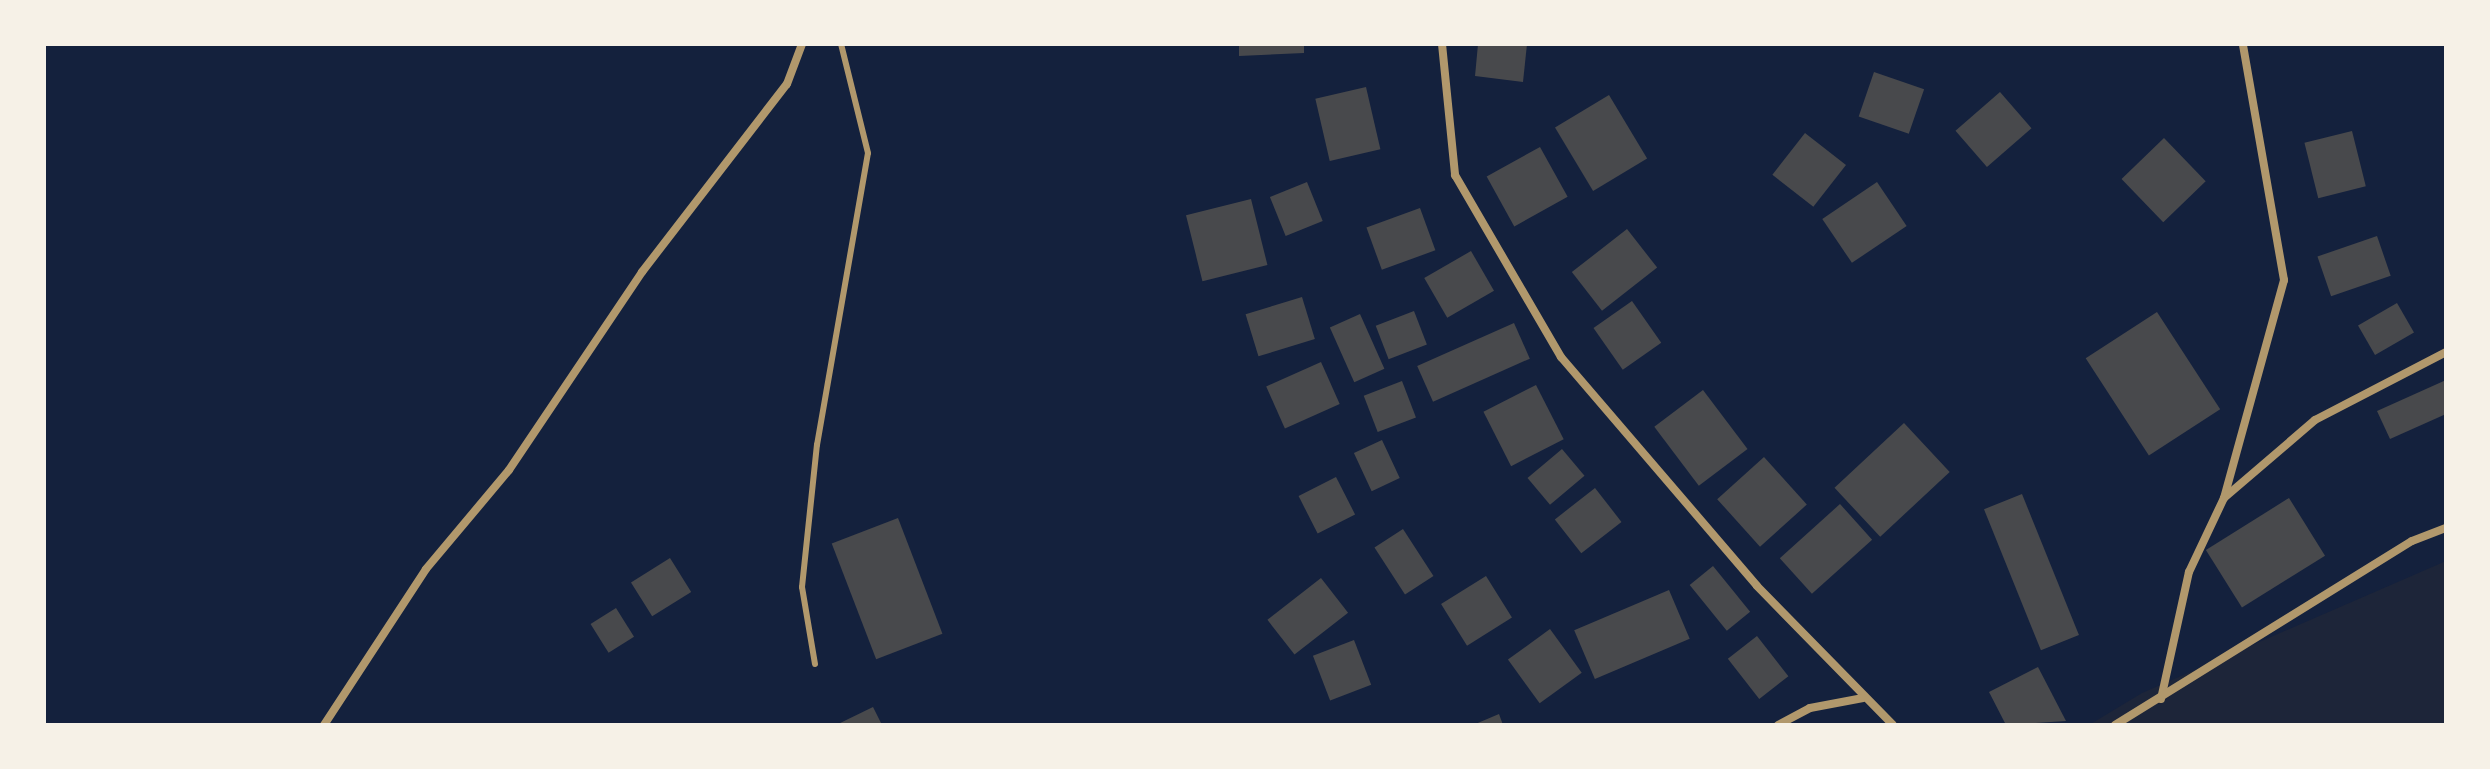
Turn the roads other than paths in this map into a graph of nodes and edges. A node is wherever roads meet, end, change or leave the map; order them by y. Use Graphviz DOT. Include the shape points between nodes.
graph roads {
  1 [pos="802,44"];
  2 [pos="841,44"];
  3 [pos="1442,44"];
  4 [pos="2243,44"];
  5 [pos="2446,352"];
  6 [pos="2224,498"];
  7 [pos="2446,528"];
  8 [pos="815,664"];
  9 [pos="1863,698"];
  10 [pos="2161,699"];
  11 [pos="324,725"];
  12 [pos="1778,725"];
  13 [pos="1893,725"];
  14 [pos="2115,725"];
  1 -- 11 [label="street" via="787,84 642,272 509,470 417,582"];
  2 -- 8 [label="lane" via="868,153 817,445 802,587"];
  3 -- 9 [label="street" via="1455,175 1561,357"];
  4 -- 6 [label="street" via="2284,280"];
  5 -- 6 [label="street" via="2315,420"];
  6 -- 10 [label="street" via="2189,572"];
  7 -- 10 [label="street" via="2412,541"];
  9 -- 12 [label="street" via="1810,708"];
  9 -- 13 [label="street"];
  10 -- 14 [label="street"];
}
